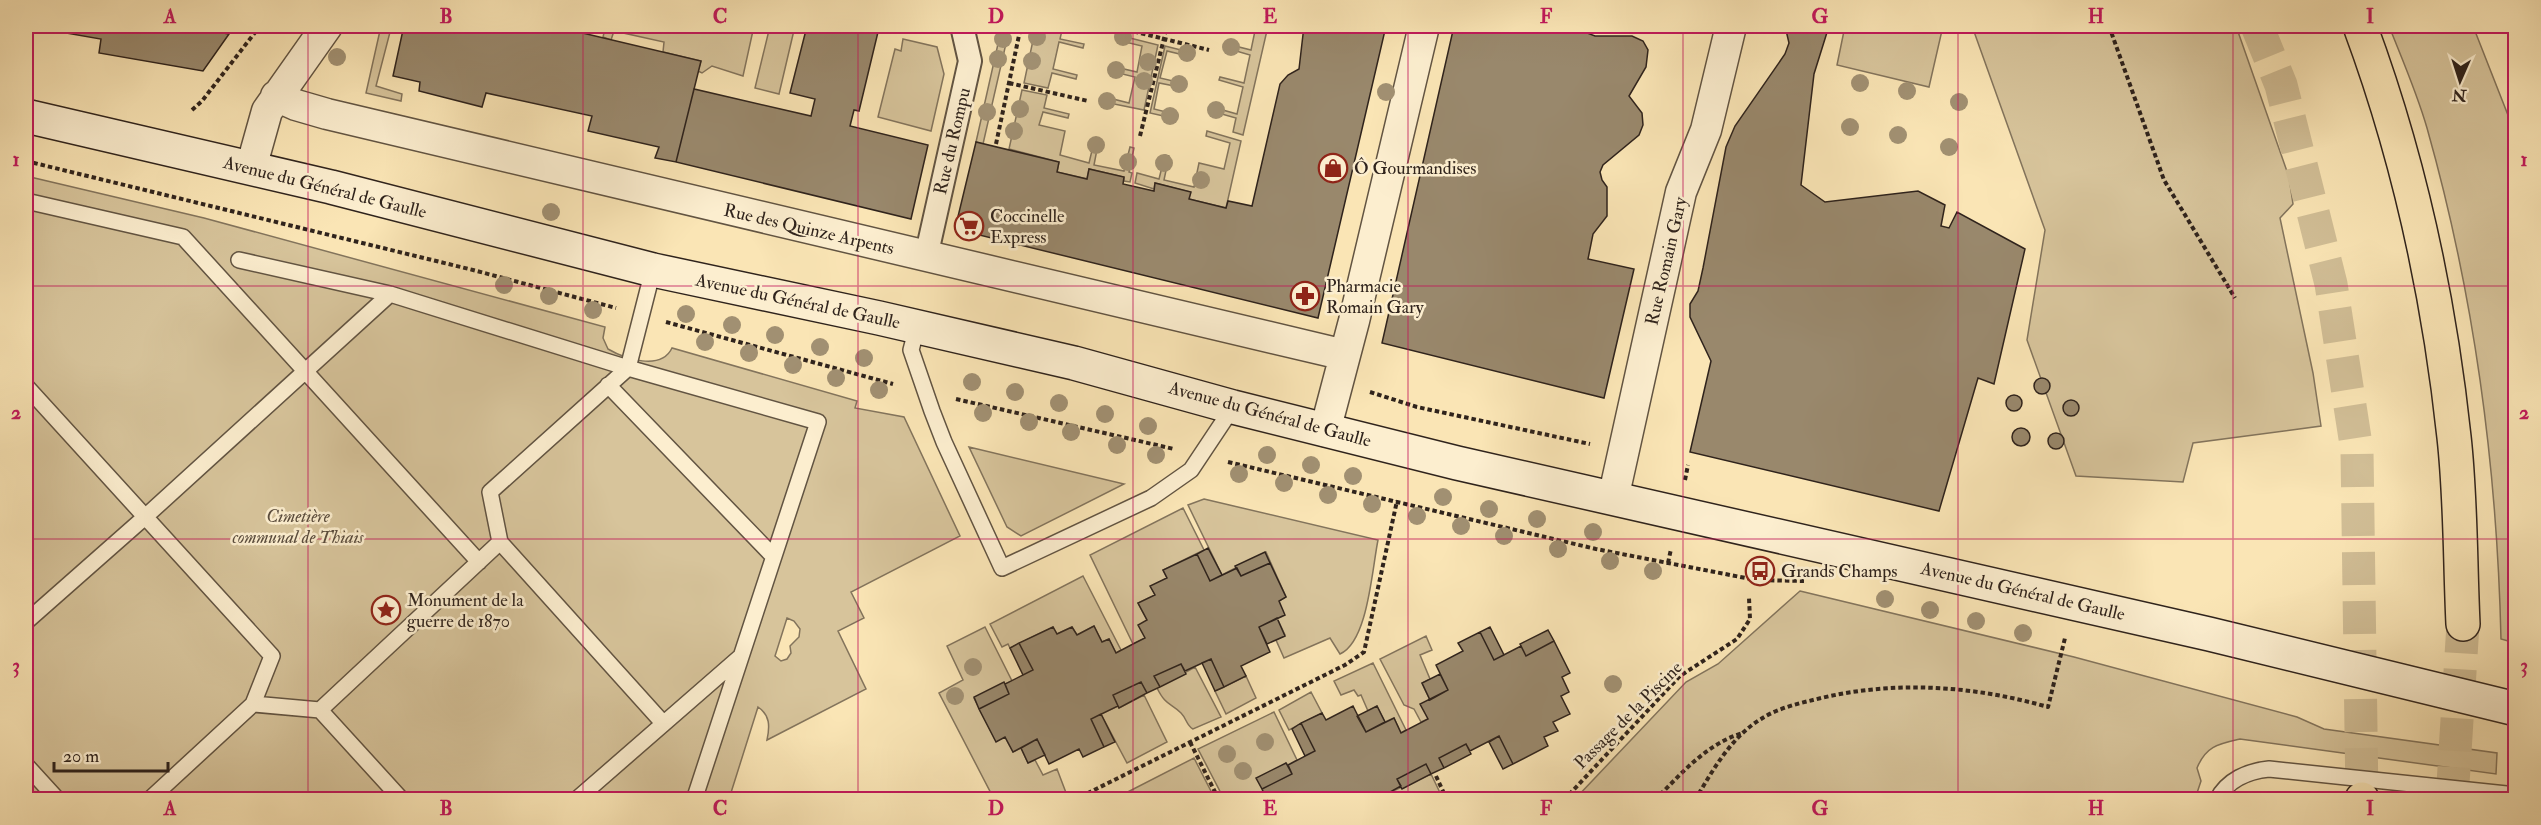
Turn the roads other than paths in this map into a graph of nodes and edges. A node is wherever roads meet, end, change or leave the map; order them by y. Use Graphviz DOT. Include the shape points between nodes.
graph roads {
  1 [pos="327,26"];
  2 [pos="962,26"];
  3 [pos="1424,26"];
  4 [pos="1731,26"];
  5 [pos="2360,26"];
  6 [pos="276,96"];
  7 [pos="26,116"];
  8 [pos="251,168"];
  9 [pos="26,201"];
  10 [pos="926,257"];
  11 [pos="239,260"];
  12 [pos="653,270"];
  13 [pos="390,294"];
  14 [pos="917,327"];
  15 [pos="1345,355"];
  16 [pos="628,368"];
  17 [pos="304,372"];
  18 [pos="26,386"];
  19 [pos="608,386"];
  20 [pos="1233,407"];
  21 [pos="1325,431"];
  22 [pos="1613,499"];
  23 [pos="146,517"];
  24 [pos="500,542"];
  25 [pos="773,556"];
  26 [pos="479,562"];
  27 [pos="26,622"];
  28 [pos="2463,624"];
  29 [pos="740,657"];
  30 [pos="253,704"];
  31 [pos="2516,709"];
  32 [pos="320,710"];
  33 [pos="663,723"];
  34 [pos="26,765"];
  35 [pos="2516,795"];
  36 [pos="58,800"];
  37 [pos="149,800"];
  38 [pos="402,800"];
  39 [pos="576,800"];
  40 [pos="694,800"];
  41 [pos="2217,800"];
  1 -- 6 [label="street"];
  2 -- 10 [label="street, Rue du Rompu" via="970,61"];
  3 -- 15 [label="street"];
  4 -- 22 [label="street, Rue Romain Gary" via="1706,130 1682,192"];
  5 -- 28 [label="highway" via="2383,86 2431,268 2454,439"];
  6 -- 8 [label="street" via="262,122"];
  6 -- 10 [label="street, Rue des Quinze Arpents" via="327,114"];
  7 -- 8 [label="main road, Avenue du Général de Gaulle"];
  8 -- 12 [label="main road, Avenue du Général de Gaulle"];
  9 -- 17 [label="lane" via="183,237"];
  10 -- 15 [label="street, Rue des Quinze Arpents"];
  11 -- 13 [label="lane"];
  12 -- 14 [label="main road, Avenue du Général de Gaulle"];
  12 -- 16 [label="lane"];
  13 -- 16 [label="lane"];
  13 -- 17 [label="lane"];
  14 -- 20 [label="main road, Avenue du Général de Gaulle" via="1136,379"];
  14 -- 20 [label="lane" via="911,350 944,442 1002,568 1151,498 1191,470"];
  15 -- 21 [label="street"];
  16 -- 19 [label="lane"];
  16 -- 25 [label="lane" via="818,422"];
  17 -- 23 [label="lane"];
  17 -- 26 [label="lane"];
  18 -- 23 [label="lane"];
  19 -- 24 [label="lane" via="490,492"];
  19 -- 25 [label="lane"];
  20 -- 21 [label="main road, Avenue du Général de Gaulle"];
  21 -- 22 [label="main road, Avenue du Général de Gaulle"];
  22 -- 31 [label="main road, Avenue du Général de Gaulle" via="2186,629"];
  23 -- 27 [label="lane"];
  23 -- 30 [label="lane" via="272,656"];
  24 -- 26 [label="lane"];
  24 -- 33 [label="lane"];
  25 -- 29 [label="lane"];
  26 -- 32 [label="lane"];
  29 -- 33 [label="lane"];
  29 -- 40 [label="lane"];
  30 -- 32 [label="lane"];
  30 -- 37 [label="lane"];
  32 -- 38 [label="lane"];
  33 -- 39 [label="lane"];
  34 -- 36 [label="lane"];
  35 -- 41 [label="lane" via="2269,768 2241,777"];
}
